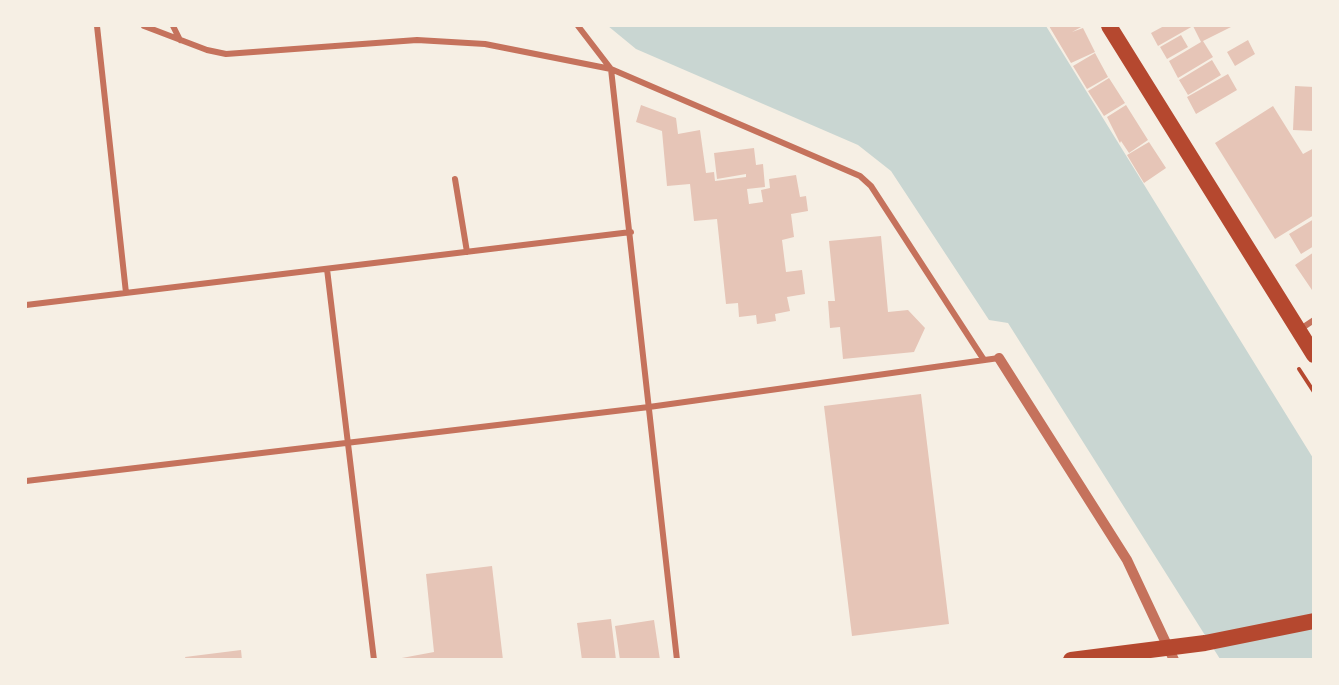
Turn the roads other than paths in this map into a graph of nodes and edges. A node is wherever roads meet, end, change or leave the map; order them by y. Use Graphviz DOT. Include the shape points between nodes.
graph roads {
  1 [pos="97,26"];
  2 [pos="144,26"];
  3 [pos="173,26"];
  4 [pos="578,26"];
  5 [pos="1109,26"];
  6 [pos="180,40"];
  7 [pos="611,69"];
  8 [pos="455,179"];
  9 [pos="631,232"];
  10 [pos="467,252"];
  11 [pos="327,268"];
  12 [pos="126,292"];
  13 [pos="26,305"];
  14 [pos="1314,320"];
  15 [pos="1298,330"];
  16 [pos="1314,355"];
  17 [pos="999,358"];
  18 [pos="984,360"];
  19 [pos="649,407"];
  20 [pos="347,443"];
  21 [pos="26,481"];
  22 [pos="1314,621"];
  23 [pos="1172,654"];
  24 [pos="374,660"];
  25 [pos="676,660"];
  26 [pos="1071,660"];
  1 -- 12 [label="street"];
  2 -- 6 [label="street"];
  3 -- 6 [label="street"];
  4 -- 7 [label="street"];
  5 -- 15 [label="highway"];
  6 -- 7 [label="street" via="226,54 417,40 485,44"];
  7 -- 9 [label="street"];
  7 -- 18 [label="street" via="860,176 871,186"];
  8 -- 10 [label="street"];
  9 -- 10 [label="street"];
  9 -- 19 [label="street"];
  10 -- 11 [label="street"];
  11 -- 12 [label="street"];
  11 -- 20 [label="street"];
  12 -- 13 [label="street"];
  14 -- 15 [label="street"];
  15 -- 16 [label="highway"];
  17 -- 18 [label="street"];
  17 -- 23 [label="street" via="1127,560"];
  18 -- 19 [label="street"];
  19 -- 20 [label="street"];
  19 -- 25 [label="street"];
  20 -- 21 [label="street"];
  20 -- 24 [label="street"];
  22 -- 23 [label="highway" via="1204,643"];
  23 -- 26 [label="highway"];
}
